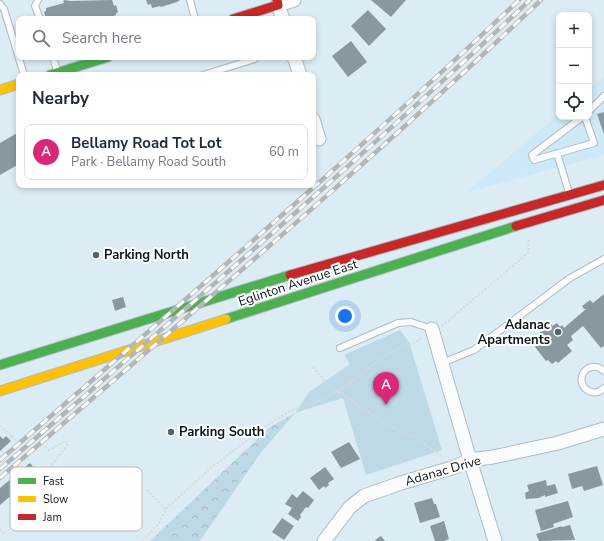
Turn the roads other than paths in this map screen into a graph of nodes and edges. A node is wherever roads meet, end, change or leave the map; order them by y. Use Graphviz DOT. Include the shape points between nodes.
graph roads {
  1 [pos="38,0"];
  2 [pos="190,0"];
  3 [pos="294,0"];
  4 [pos="277,2"];
  5 [pos="0,4"];
  6 [pos="39,16"];
  7 [pos="194,16"];
  8 [pos="241,16"];
  9 [pos="282,16"];
  10 [pos="16,49"];
  11 [pos="19,60"];
  12 [pos="52,60"];
  13 [pos="98,60"];
  14 [pos="252,60"];
  15 [pos="295,60"];
  16 [pos="23,72"];
  17 [pos="54,72"];
  18 [pos="60,72"];
  19 [pos="213,72"];
  20 [pos="299,72"];
  21 [pos="16,85"];
  22 [pos="0,90"];
  23 [pos="604,96"];
  24 [pos="592,108"];
  25 [pos="580,120"];
  26 [pos="585,120"];
  27 [pos="316,129"];
  28 [pos="319,139"];
  29 [pos="557,154"];
  30 [pos="604,185"];
  31 [pos="569,194"];
  32 [pos="604,200"];
  33 [pos="604,259"];
  34 [pos="432,329"];
  35 [pos="340,348"];
  36 [pos="442,363"];
  37 [pos="0,365"];
  38 [pos="604,370"];
  39 [pos="604,388"];
  40 [pos="0,391"];
  41 [pos="604,429"];
  42 [pos="470,460"];
  43 [pos="324,541"];
  44 [pos="495,541"];
  1 -- 6 [label="lane" via="35,6"];
  2 -- 7 [label="lane"];
  3 -- 4 [label="street"];
  4 -- 8 [label="main road"];
  4 -- 9 [label="street"];
  5 -- 10 [label="lane" via="4,9"];
  11 -- 16 [label="lane"];
  12 -- 17 [label="lane"];
  13 -- 18 [label="main road"];
  14 -- 19 [label="lane"];
  15 -- 20 [label="street"];
  21 -- 22 [label="main road"];
  23 -- 24 [label="lane"];
  25 -- 29 [label="lane" via="532,155 534,160"];
  26 -- 29 [label="lane" via="594,143"];
  27 -- 28 [label="street"];
  29 -- 31 [label="lane"];
  30 -- 31 [label="main road, Eglinton Avenue East"];
  31 -- 37 [label="main road, Eglinton Avenue East" via="312,268"];
  32 -- 40 [label="main road, Eglinton Avenue East"];
  33 -- 36 [label="lane" via="570,278 474,350"];
  34 -- 35 [label="lane" via="411,322 398,323"];
  34 -- 36 [label="street"];
  36 -- 42 [label="street"];
  38 -- 39 [label="lane" via="600,367 591,367 584,372 582,380 584,388 592,392"];
  41 -- 42 [label="street, Adanac Drive" via="558,443"];
  42 -- 43 [label="street, Adanac Drive" via="364,496 350,507"];
  42 -- 44 [label="street"];
}
